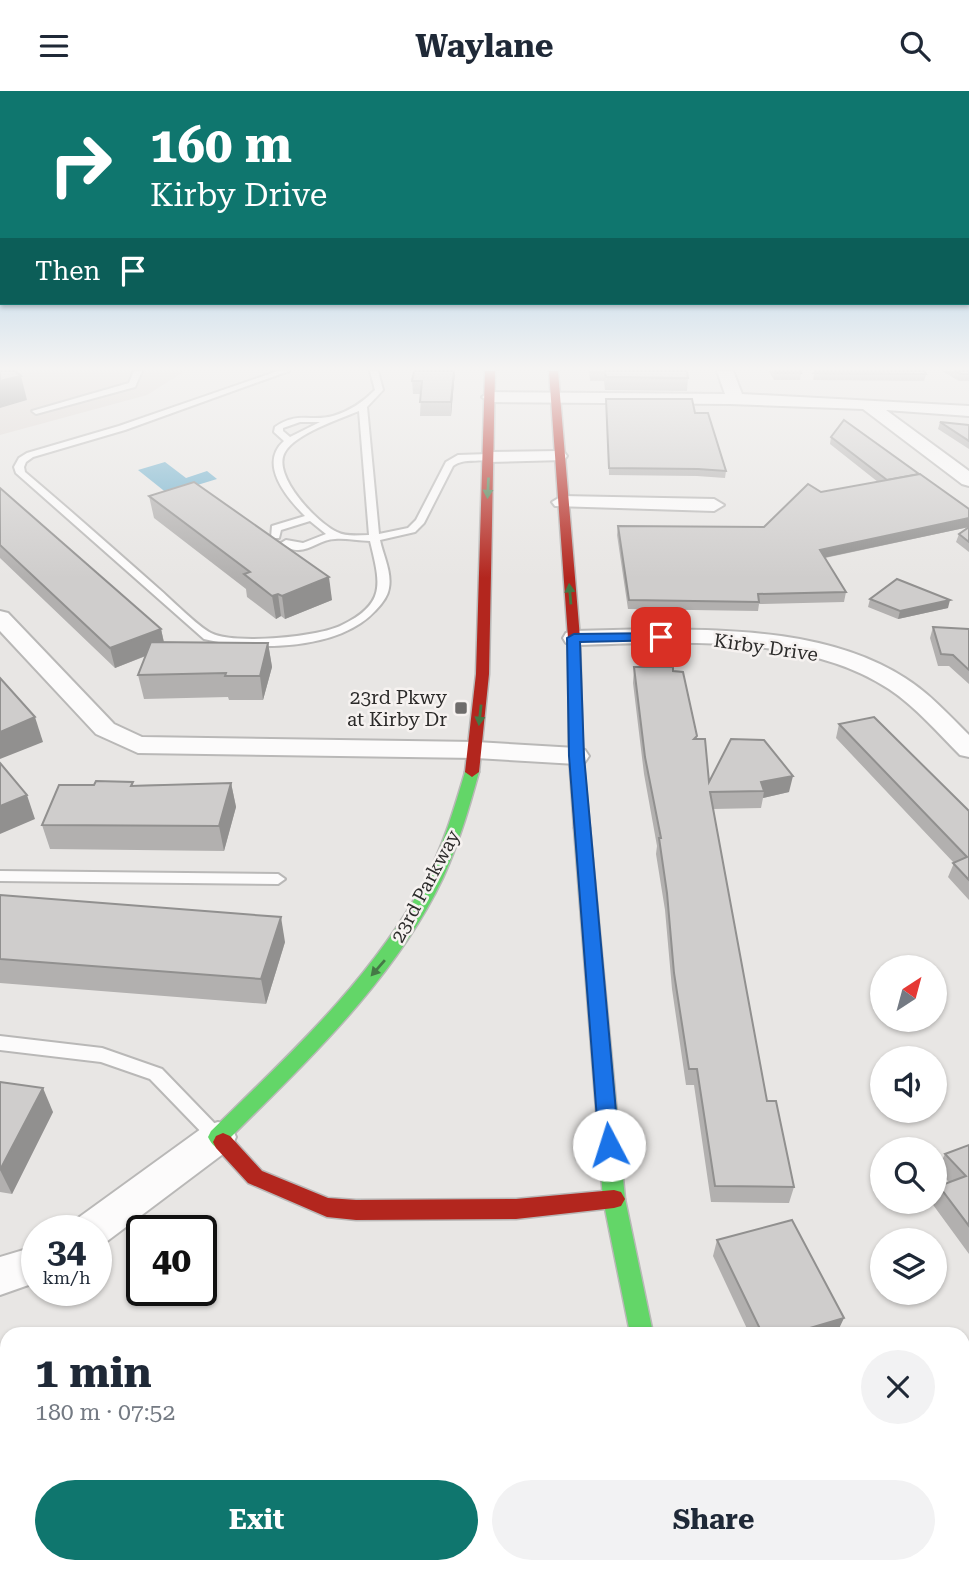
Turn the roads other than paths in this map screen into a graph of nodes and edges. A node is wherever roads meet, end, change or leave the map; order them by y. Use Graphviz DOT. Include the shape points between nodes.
graph roads {
  1 [pos="80,440"];
  2 [pos="294,440"];
  3 [pos="366,440"];
  4 [pos="489,440"];
  5 [pos="557,440"];
  6 [pos="915,440"];
  7 [pos="290,442"];
  8 [pos="558,456"];
  9 [pos="489,457"];
  10 [pos="969,480"];
  11 [pos="562,502"];
  12 [pos="714,505"];
  13 [pos="310,518"];
  14 [pos="333,535"];
  15 [pos="275,536"];
  16 [pos="374,538"];
  17 [pos="286,543"];
  18 [pos="0,618"];
  19 [pos="574,638"];
  20 [pos="969,749"];
  21 [pos="476,750"];
  22 [pos="576,756"];
  23 [pos="0,876"];
  24 [pos="278,879"];
  25 [pos="0,1043"];
  26 [pos="218,1137"];
  27 [pos="614,1199"];
  28 [pos="112,1215"];
  29 [pos="21,1269"];
  30 [pos="0,1276"];
  31 [pos="641,1327"];
  1 -- 16 [label="lane" via="30,455 22,460 21,474 208,637 273,642 336,631 362,620 384,586"];
  2 -- 7 [label="lane"];
  3 -- 16 [label="lane"];
  4 -- 9 [label="street, 23rd Parkway"];
  5 -- 8 [label="street"];
  6 -- 10 [label="street"];
  7 -- 13 [label="lane" via="278,453 278,475"];
  8 -- 9 [label="street"];
  8 -- 11 [label="street"];
  9 -- 16 [label="lane" via="449,464 411,530"];
  9 -- 21 [label="street, 23rd Parkway, one-way" via="485,666"];
  11 -- 12 [label="street"];
  19 -- 11 [label="street, one-way"];
  13 -- 14 [label="lane"];
  13 -- 15 [label="lane" via="276,528"];
  14 -- 16 [label="lane"];
  14 -- 17 [label="lane" via="300,546"];
  18 -- 21 [label="street" via="105,729 138,745"];
  19 -- 20 [label="street, Kirby Drive" via="725,639 792,646 832,656 890,678"];
  19 -- 22 [label="street"];
  21 -- 22 [label="street"];
  21 -- 26 [label="street, 23rd Parkway, one-way" via="462,813 446,853 386,959 316,1040"];
  22 -- 27 [label="street"];
  23 -- 24 [label="lane"];
  25 -- 26 [label="lane" via="102,1055 156,1074"];
  26 -- 27 [label="street" via="255,1177 327,1207 516,1209"];
  26 -- 28 [label="street, 23rd Parkway"];
  27 -- 31 [label="street"];
  29 -- 30 [label="street"];
}
